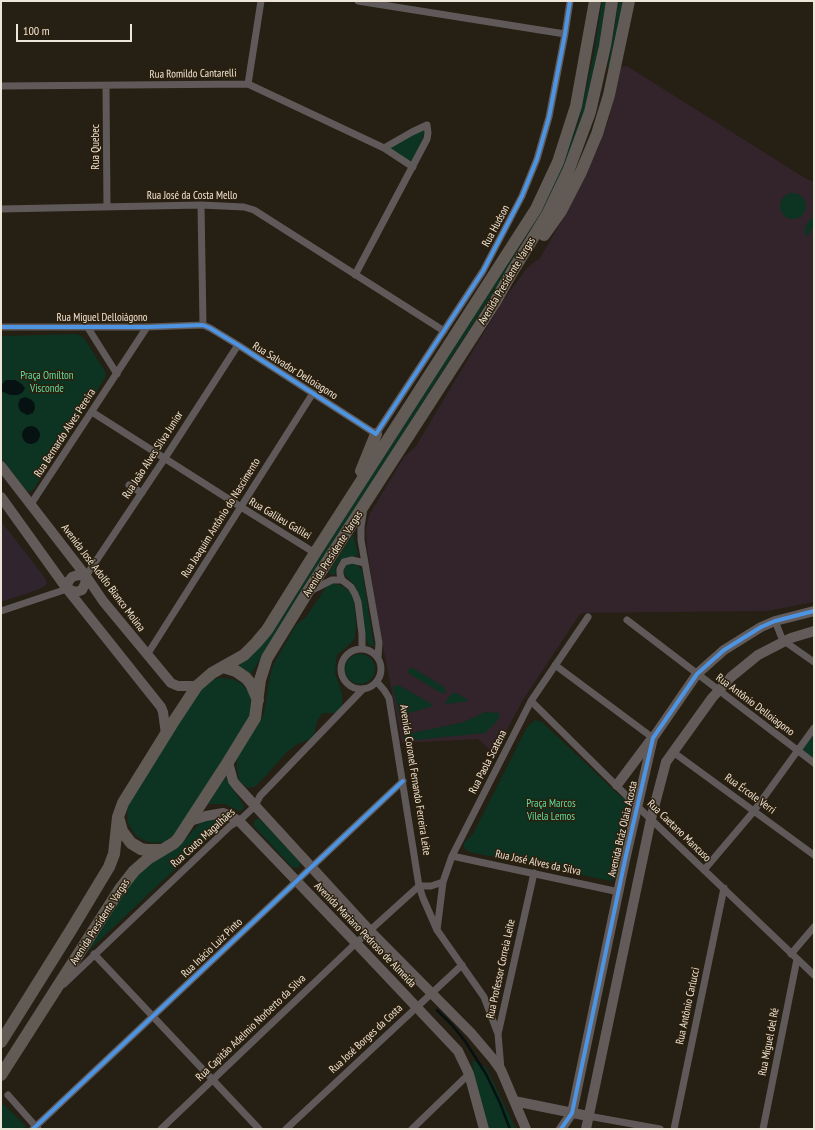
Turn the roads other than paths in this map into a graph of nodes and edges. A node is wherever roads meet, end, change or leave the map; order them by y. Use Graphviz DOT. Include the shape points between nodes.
graph roads {
  1 [pos="261,1"];
  2 [pos="358,1"];
  3 [pos="570,1"];
  4 [pos="595,1"];
  5 [pos="612,1"];
  6 [pos="630,1"];
  7 [pos="565,34"];
  8 [pos="248,84"];
  9 [pos="1,86"];
  10 [pos="106,86"];
  11 [pos="384,148"];
  12 [pos="413,167"];
  13 [pos="201,205"];
  14 [pos="107,207"];
  15 [pos="1,209"];
  16 [pos="512,272"];
  17 [pos="355,275"];
  18 [pos="203,325"];
  19 [pos="1,327"];
  20 [pos="147,327"];
  21 [pos="88,328"];
  22 [pos="444,331"];
  23 [pos="238,345"];
  24 [pos="116,374"];
  25 [pos="312,392"];
  26 [pos="92,412"];
  27 [pos="376,434"];
  28 [pos="165,458"];
  29 [pos="1,466"];
  30 [pos="129,486"];
  31 [pos="142,493"];
  32 [pos="1,497"];
  33 [pos="350,501"];
  34 [pos="31,504"];
  35 [pos="364,505"];
  36 [pos="240,507"];
  37 [pos="315,553"];
  38 [pos="365,563"];
  39 [pos="86,576"];
  40 [pos="342,580"];
  41 [pos="67,589"];
  42 [pos="307,593"];
  43 [pos="1,611"];
  44 [pos="814,611"];
  45 [pos="588,617"];
  46 [pos="626,620"];
  47 [pos="775,621"];
  48 [pos="814,631"];
  49 [pos="784,641"];
  50 [pos="362,648"];
  51 [pos="147,654"];
  52 [pos="378,657"];
  53 [pos="814,662"];
  54 [pos="555,665"];
  55 [pos="223,667"];
  56 [pos="697,674"];
  57 [pos="377,682"];
  58 [pos="197,686"];
  59 [pos="363,689"];
  60 [pos="718,691"];
  61 [pos="258,701"];
  62 [pos="531,701"];
  63 [pos="814,728"];
  64 [pos="166,734"];
  65 [pos="653,738"];
  66 [pos="798,750"];
  67 [pos="673,752"];
  68 [pos="228,762"];
  69 [pos="814,763"];
  70 [pos="403,781"];
  71 [pos="617,784"];
  72 [pos="254,806"];
  73 [pos="637,806"];
  74 [pos="754,811"];
  75 [pos="118,817"];
  76 [pos="651,819"];
  77 [pos="239,821"];
  78 [pos="190,822"];
  79 [pos="162,850"];
  80 [pos="814,855"];
  81 [pos="452,856"];
  82 [pos="311,867"];
  83 [pos="704,870"];
  84 [pos="534,873"];
  85 [pos="296,881"];
  86 [pos="443,882"];
  87 [pos="420,886"];
  88 [pos="724,888"];
  89 [pos="619,892"];
  90 [pos="814,927"];
  91 [pos="370,930"];
  92 [pos="437,930"];
  93 [pos="356,943"];
  94 [pos="94,954"];
  95 [pos="791,954"];
  96 [pos="797,959"];
  97 [pos="462,965"];
  98 [pos="814,975"];
  99 [pos="599,988"];
  100 [pos="431,993"];
  101 [pos="51,997"];
  102 [pos="614,997"];
  103 [pos="417,1006"];
  104 [pos="153,1017"];
  105 [pos="498,1034"];
  106 [pos="1,1042"];
  107 [pos="501,1070"];
  108 [pos="469,1074"];
  109 [pos="1,1075"];
  110 [pos="213,1081"];
  111 [pos="8,1095"];
  112 [pos="514,1101"];
  113 [pos="572,1113"];
  114 [pos="588,1116"];
  115 [pos="36,1128"];
  116 [pos="161,1129"];
  117 [pos="259,1129"];
  118 [pos="286,1129"];
  119 [pos="412,1129"];
  120 [pos="484,1129"];
  121 [pos="526,1129"];
  122 [pos="561,1129"];
  123 [pos="586,1129"];
  124 [pos="660,1129"];
  125 [pos="674,1129"];
  126 [pos="763,1129"];
  1 -- 8 [label="street"];
  2 -- 7 [label="street"];
  3 -- 7 [label="street, Rua Hudson"];
  4 -- 33 [label="main road, Avenida Presidente Vargas" via="576,106 548,186 536,209"];
  5 -- 16 [label="main road, Avenida Presidente Vargas" via="590,112 569,169 547,215"];
  6 -- 16 [label="main road" via="609,95 597,134 581,172 561,211 519,270"];
  7 -- 22 [label="street, Rua Hudson" via="549,117 537,159 522,196 483,271"];
  8 -- 10 [label="street, Rua Romildo Cantarelli"];
  8 -- 11 [label="street, Rua Romildo Cantarelli"];
  9 -- 10 [label="street, Rua Romildo Cantarelli"];
  10 -- 14 [label="street, Rua Quebec"];
  11 -- 12 [label="street, Rua Romildo Cantarelli"];
  11 -- 12 [label="street" via="427,126 426,139"];
  12 -- 17 [label="street"];
  13 -- 14 [label="street, Rua José da Costa Mello"];
  13 -- 17 [label="street, Rua José da Costa Mello" via="244,207 254,210"];
  13 -- 18 [label="street"];
  14 -- 15 [label="street, Rua José da Costa Mello"];
  16 -- 35 [label="main road, Avenida Presidente Vargas" via="491,309"];
  17 -- 22 [label="street, Rua José da Costa Mello"];
  18 -- 20 [label="street, Rua Miguel Delloiágono"];
  18 -- 23 [label="street, Rua Salvador Delloiagono"];
  19 -- 21 [label="street, Rua Miguel Delloiágono"];
  20 -- 21 [label="street, Rua Miguel Delloiágono"];
  20 -- 24 [label="street, Rua Bernardo Alves Pereira"];
  21 -- 24 [label="street"];
  22 -- 27 [label="street, Rua Hudson"];
  23 -- 25 [label="street, Rua Salvador Delloiagono"];
  23 -- 28 [label="street, Rua João Alves Silva Junior"];
  24 -- 26 [label="street, Rua Bernardo Alves Pereira"];
  25 -- 27 [label="street, Rua Salvador Delloiagono"];
  25 -- 36 [label="street, Rua Joaquim Antônio do Nascimento"];
  26 -- 28 [label="street, Rua Galileu Galilei"];
  26 -- 34 [label="street, Rua Bernardo Alves Pereira"];
  27 -- 33 [label="main road"];
  28 -- 31 [label="street, Rua João Alves Silva Junior"];
  28 -- 36 [label="street, Rua Galileu Galilei"];
  29 -- 34 [label="street, Avenida José Adolfo Bianco Molina"];
  30 -- 31 [label="street"];
  31 -- 39 [label="street, Rua João Alves Silva Junior"];
  32 -- 41 [label="street"];
  33 -- 37 [label="main road, Avenida Presidente Vargas"];
  34 -- 39 [label="street, Avenida José Adolfo Bianco Molina"];
  35 -- 38 [label="street" via="361,527"];
  35 -- 42 [label="main road, Avenida Presidente Vargas"];
  36 -- 37 [label="street, Rua Galileu Galilei"];
  36 -- 51 [label="street, Rua Joaquim Antônio do Nascimento"];
  37 -- 55 [label="main road, Avenida Presidente Vargas" via="267,630 244,655"];
  38 -- 40 [label="street" via="352,560 344,562 340,569"];
  38 -- 52 [label="street" via="379,644"];
  39 -- 41 [label="street" via="78,574 72,577"];
  39 -- 41 [label="street" via="82,590 76,592"];
  39 -- 51 [label="street, Avenida José Adolfo Bianco Molina" via="103,601"];
  40 -- 42 [label="street" via="332,580"];
  40 -- 50 [label="street" via="356,594"];
  41 -- 43 [label="street"];
  41 -- 64 [label="street" via="160,707"];
  42 -- 61 [label="main road, Avenida Presidente Vargas" via="267,658 260,680"];
  44 -- 47 [label="street, Avenida Bráz Olaia Acosta"];
  45 -- 54 [label="street, Rua Paola Scatena"];
  46 -- 56 [label="street, Rua Antônio Delloiagono"];
  47 -- 49 [label="street"];
  47 -- 56 [label="street, Avenida Bráz Olaia Acosta" via="724,650"];
  48 -- 49 [label="street"];
  49 -- 53 [label="street"];
  49 -- 60 [label="street" via="758,655"];
  50 -- 52 [label="street" via="368,649"];
  50 -- 59 [label="street" via="349,652 344,657 341,669 345,682 357,689"];
  51 -- 58 [label="street, Avenida José Adolfo Bianco Molina" via="171,683 178,686"];
  52 -- 57 [label="street" via="382,670"];
  54 -- 62 [label="street, Rua Paola Scatena"];
  54 -- 65 [label="street"];
  55 -- 58 [label="main road, Avenida Presidente Vargas"];
  55 -- 61 [label="main road" via="236,671 246,678"];
  56 -- 60 [label="street, Rua Antônio Delloiagono"];
  56 -- 65 [label="street, Avenida Bráz Olaia Acosta"];
  57 -- 59 [label="street"];
  57 -- 70 [label="street, Avenida Coronel Fernando Ferreira Leite" via="389,698"];
  58 -- 64 [label="main road, Avenida Presidente Vargas"];
  59 -- 72 [label="street, Rua Couto Magalhães" via="260,796"];
  60 -- 66 [label="street, Rua Antônio Delloiagono"];
  60 -- 67 [label="street"];
  61 -- 68 [label="main road, Avenida Presidente Vargas" via="255,718"];
  62 -- 71 [label="street, Rua Caetano Mancuso"];
  62 -- 81 [label="street, Rua Paola Scatena"];
  63 -- 66 [label="street"];
  64 -- 75 [label="main road, Avenida Presidente Vargas" via="127,795"];
  65 -- 71 [label="street"];
  65 -- 73 [label="street, Avenida Bráz Olaia Acosta"];
  66 -- 69 [label="street, Rua Antônio Delloiagono"];
  66 -- 74 [label="street"];
  67 -- 74 [label="street, Rua Ércole Verri"];
  67 -- 76 [label="street" via="666,762"];
  68 -- 72 [label="street, Avenida Mariano Pedroso de Almeida" via="236,786"];
  68 -- 78 [label="main road, Avenida Presidente Vargas"];
  70 -- 82 [label="street, Rua Inácio Luiz Pinto"];
  70 -- 87 [label="street, Avenida Coronel Fernando Ferreira Leite"];
  71 -- 73 [label="street, Rua Caetano Mancuso"];
  72 -- 77 [label="street, Rua Couto Magalhães"];
  72 -- 82 [label="street, Avenida Mariano Pedroso de Almeida"];
  73 -- 76 [label="street, Rua Caetano Mancuso"];
  73 -- 89 [label="street, Avenida Bráz Olaia Acosta"];
  74 -- 80 [label="street, Rua Ércole Verri"];
  74 -- 83 [label="street"];
  75 -- 79 [label="main road" via="122,831 132,843 141,849"];
  75 -- 106 [label="main road, Avenida Presidente Vargas" via="114,854 109,867"];
  76 -- 83 [label="street, Rua Caetano Mancuso"];
  76 -- 102 [label="street"];
  77 -- 78 [label="street, Avenida Mariano Pedroso de Almeida" via="223,813"];
  77 -- 85 [label="street, Avenida Mariano Pedroso de Almeida"];
  77 -- 94 [label="street, Rua Couto Magalhães" via="230,826"];
  78 -- 79 [label="main road, Avenida Presidente Vargas" via="178,839"];
  79 -- 101 [label="main road, Avenida Presidente Vargas" via="134,871 120,889"];
  81 -- 84 [label="street, Rua José Alves da Silva"];
  81 -- 86 [label="street, Rua Paola Scatena"];
  82 -- 85 [label="street, Rua Inácio Luiz Pinto"];
  82 -- 91 [label="street, Avenida Mariano Pedroso de Almeida"];
  83 -- 88 [label="street, Rua Caetano Mancuso"];
  84 -- 89 [label="street, Rua José Alves da Silva"];
  84 -- 105 [label="street, Rua Professor Correia Leite"];
  85 -- 93 [label="street, Avenida Mariano Pedroso de Almeida"];
  85 -- 104 [label="street, Rua Inácio Luiz Pinto"];
  86 -- 87 [label="street"];
  86 -- 92 [label="street, Rua Paola Scatena"];
  87 -- 91 [label="street, Rua Capitão Adelmio Norberto da Silva"];
  87 -- 92 [label="street, Avenida Coronel Fernando Ferreira Leite"];
  88 -- 95 [label="street, Rua Caetano Mancuso"];
  88 -- 125 [label="street, Rua Antônio Carlucci"];
  89 -- 99 [label="street, Avenida Bráz Olaia Acosta"];
  90 -- 95 [label="street"];
  91 -- 93 [label="street, Rua Capitão Adelmio Norberto da Silva"];
  91 -- 100 [label="street, Avenida Mariano Pedroso de Almeida"];
  92 -- 97 [label="street, Avenida Coronel Fernando Ferreira Leite"];
  93 -- 103 [label="street, Avenida Mariano Pedroso de Almeida"];
  93 -- 110 [label="street, Rua Capitão Adelmio Norberto da Silva"];
  94 -- 101 [label="street, Rua Couto Magalhães"];
  94 -- 104 [label="street"];
  95 -- 96 [label="street, Rua Caetano Mancuso"];
  96 -- 98 [label="street, Rua Caetano Mancuso"];
  96 -- 126 [label="street, Rua Miguel del Ré"];
  97 -- 100 [label="street, Rua José Borges da Costa"];
  97 -- 105 [label="street, Avenida Coronel Fernando Ferreira Leite" via="484,997"];
  99 -- 102 [label="street" via="606,998"];
  99 -- 113 [label="street, Avenida Bráz Olaia Acosta"];
  100 -- 103 [label="street, Rua José Borges da Costa"];
  100 -- 107 [label="street, Avenida Mariano Pedroso de Almeida"];
  101 -- 109 [label="main road, Avenida Presidente Vargas"];
  102 -- 114 [label="street"];
  103 -- 108 [label="street, Avenida Mariano Pedroso de Almeida" via="458,1051"];
  103 -- 118 [label="street, Rua José Borges da Costa"];
  104 -- 110 [label="street"];
  104 -- 115 [label="street, Rua Inácio Luiz Pinto"];
  105 -- 107 [label="street, Rua Professor Correia Leite"];
  107 -- 112 [label="street"];
  108 -- 119 [label="street"];
  108 -- 120 [label="street"];
  110 -- 116 [label="street, Rua Capitão Adelmio Norberto da Silva"];
  110 -- 117 [label="street"];
  111 -- 115 [label="street"];
  112 -- 113 [label="street"];
  112 -- 121 [label="street"];
  113 -- 114 [label="street"];
  113 -- 122 [label="street, Avenida Bráz Olaia Acosta"];
  114 -- 123 [label="street"];
  114 -- 124 [label="street"];
}
